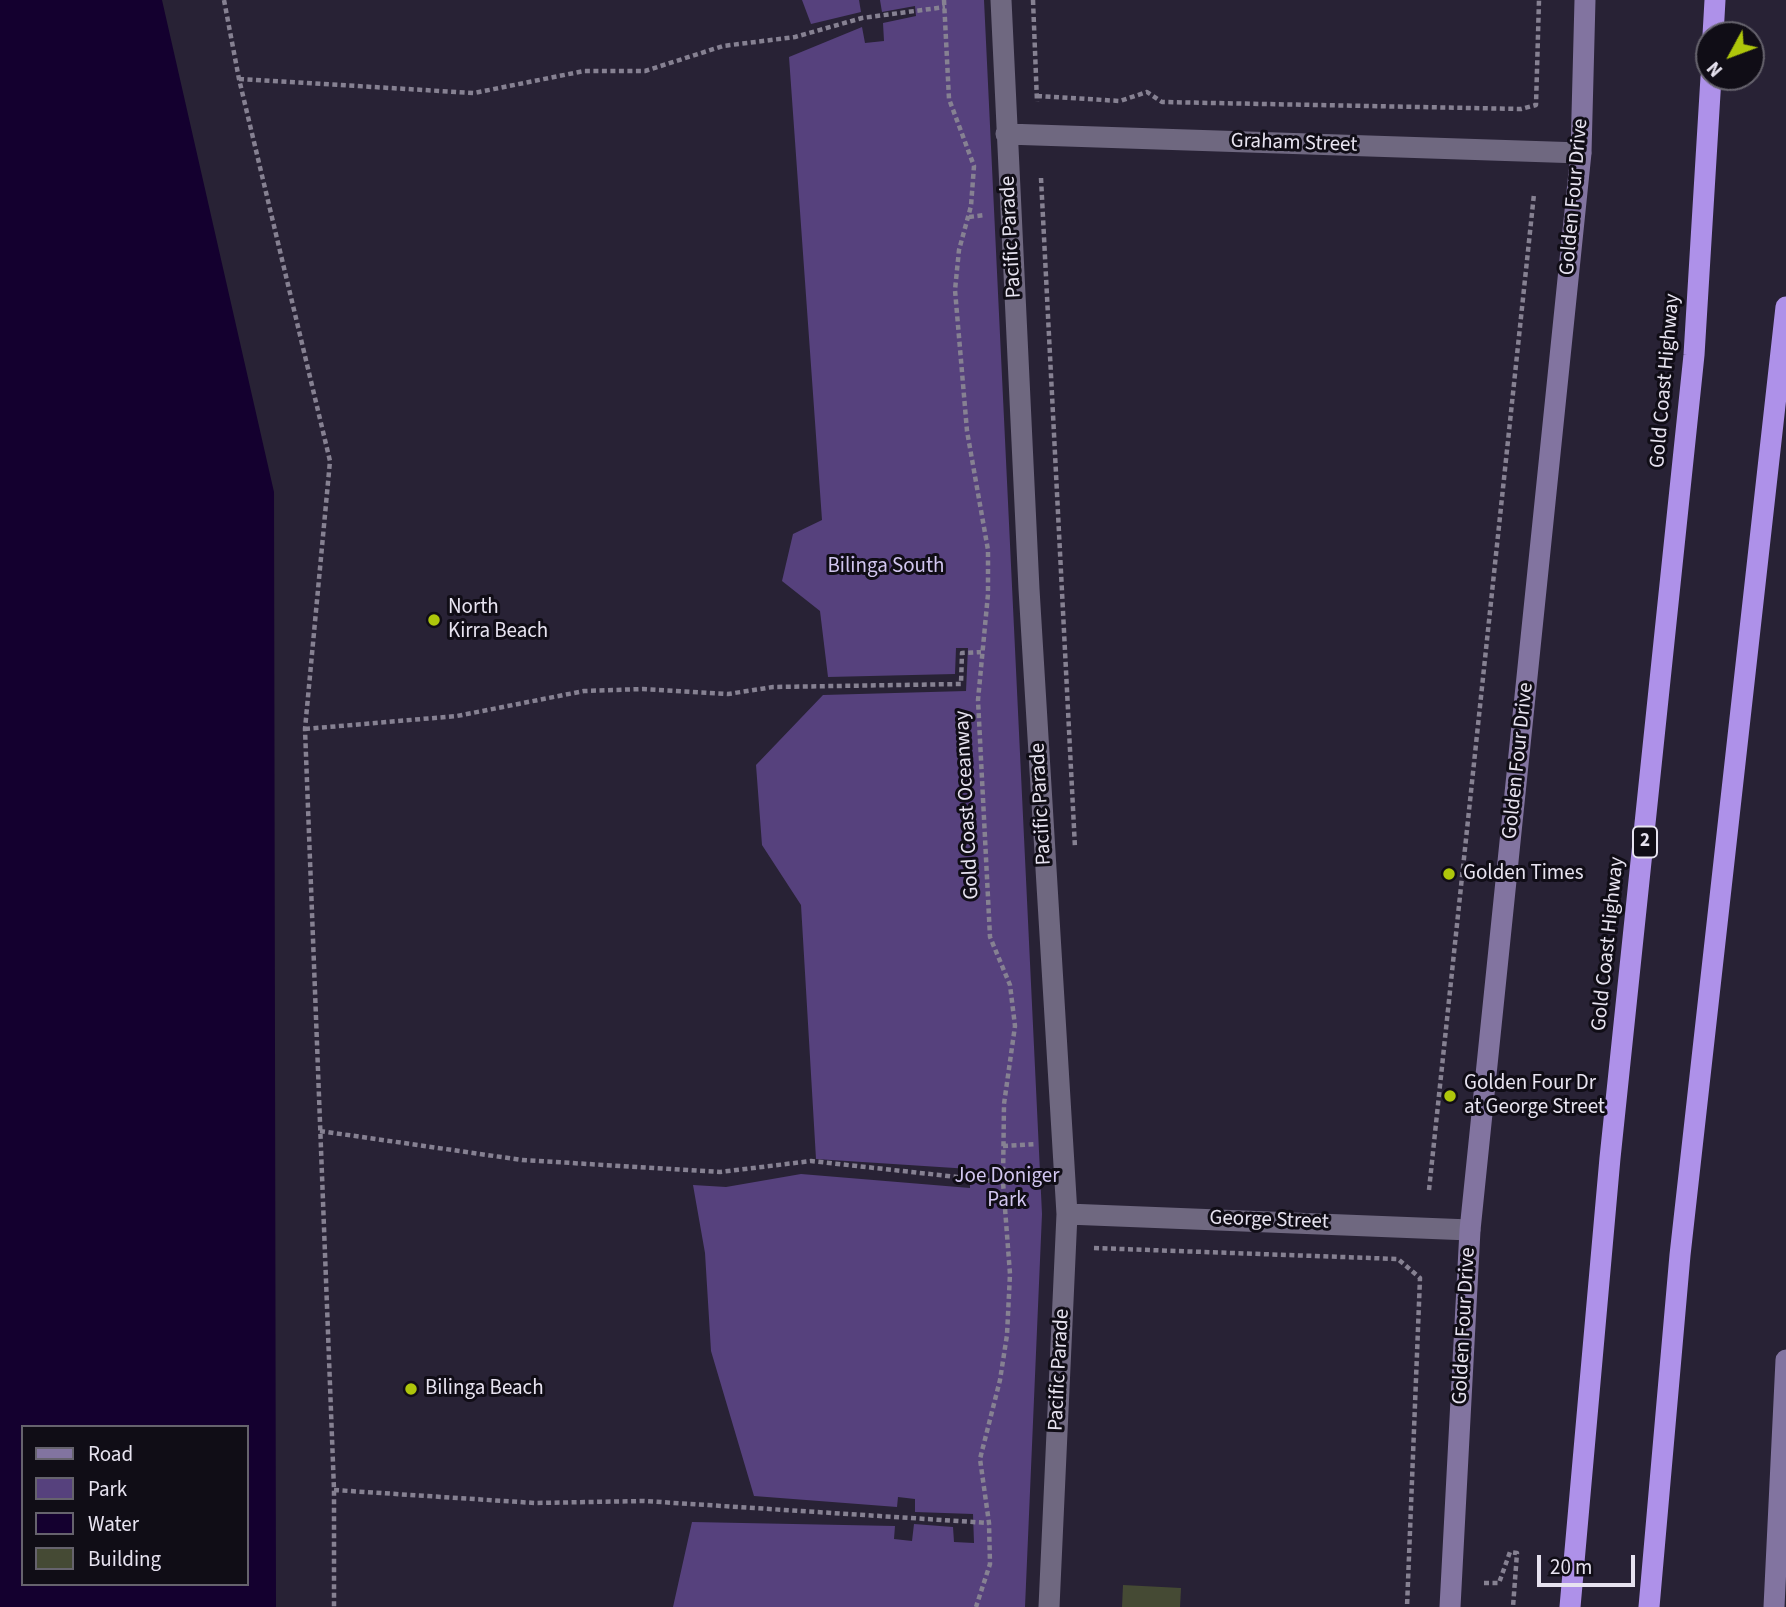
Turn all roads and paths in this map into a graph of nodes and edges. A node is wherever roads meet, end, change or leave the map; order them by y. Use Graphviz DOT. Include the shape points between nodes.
graph roads {
  1 [pos="224,0"];
  2 [pos="944,0"];
  3 [pos="1001,0"];
  4 [pos="1033,0"];
  5 [pos="1539,0"];
  6 [pos="1585,0"];
  7 [pos="1715,0"];
  8 [pos="945,7"];
  9 [pos="1714,21"];
  10 [pos="239,79"];
  11 [pos="1710,91"];
  12 [pos="1006,134"];
  13 [pos="1581,153"];
  14 [pos="1041,178"];
  15 [pos="1534,194"];
  16 [pos="988,214"];
  17 [pos="969,217"];
  18 [pos="1786,307"];
  19 [pos="981,652"];
  20 [pos="306,729"];
  21 [pos="1075,850"];
  22 [pos="320,1131"];
  23 [pos="1036,1144"];
  24 [pos="1003,1146"];
  25 [pos="1003,1182"];
  26 [pos="1429,1190"];
  27 [pos="1067,1214"];
  28 [pos="1470,1230"];
  29 [pos="1094,1248"];
  30 [pos="1786,1360"];
  31 [pos="334,1490"];
  32 [pos="989,1523"];
  33 [pos="1484,1583"];
  34 [pos="334,1607"];
  35 [pos="976,1607"];
  36 [pos="1049,1607"];
  37 [pos="1407,1607"];
  38 [pos="1450,1607"];
  39 [pos="1513,1607"];
  40 [pos="1570,1607"];
  41 [pos="1648,1607"];
  42 [pos="1774,1607"];
  1 -- 10 [label="path"];
  2 -- 8 [label="path, Gold Coast Oceanway"];
  3 -- 12 [label="street, Pacific Parade"];
  4 -- 5 [label="path, Graham Street" via="1037,99 1120,101 1147,92 1162,102 1521,109 1536,105"];
  6 -- 13 [label="street, Golden Four Drive"];
  7 -- 9 [label="highway"];
  8 -- 10 [label="path" via="862,18 795,37 723,47 645,71 584,71 474,93"];
  8 -- 17 [label="path, Gold Coast Oceanway" via="949,99 974,166"];
  10 -- 20 [label="path" via="330,461"];
  11 -- 40 [label="highway, Gold Coast Highway / 2" via="1693,369 1609,1171"];
  12 -- 13 [label="street, Graham Street"];
  12 -- 27 [label="street, Pacific Parade"];
  13 -- 28 [label="street, Golden Four Drive"];
  14 -- 21 [label="path, Pacific Parade"];
  15 -- 26 [label="path, Golden Four Drive"];
  16 -- 17 [label="path"];
  17 -- 19 [label="path, Gold Coast Oceanway" via="959,250 955,290 967,431 988,550"];
  18 -- 41 [label="highway" via="1680,1255"];
  19 -- 20 [label="path" via="962,653 961,684 773,687 728,694 584,691 457,716"];
  19 -- 24 [label="path, Gold Coast Oceanway" via="978,700 990,937 1010,985 1016,1026 1004,1104"];
  20 -- 22 [label="path"];
  22 -- 25 [label="path" via="522,1160 720,1172 811,1161"];
  22 -- 31 [label="path"];
  23 -- 24 [label="path"];
  24 -- 25 [label="path, Gold Coast Oceanway"];
  25 -- 32 [label="path, Gold Coast Oceanway" via="1010,1274 1007,1335 979,1459"];
  27 -- 28 [label="street, George Street"];
  27 -- 36 [label="street, Pacific Parade"];
  28 -- 38 [label="street, Golden Four Drive"];
  29 -- 37 [label="path, George Street" via="1398,1259 1420,1278"];
  30 -- 42 [label="street"];
  31 -- 32 [label="path" via="535,1503 644,1501"];
  31 -- 34 [label="path"];
  32 -- 35 [label="path, Gold Coast Oceanway" via="990,1563"];
  33 -- 39 [label="path" via="1499,1583 1510,1552 1517,1553"];
}
